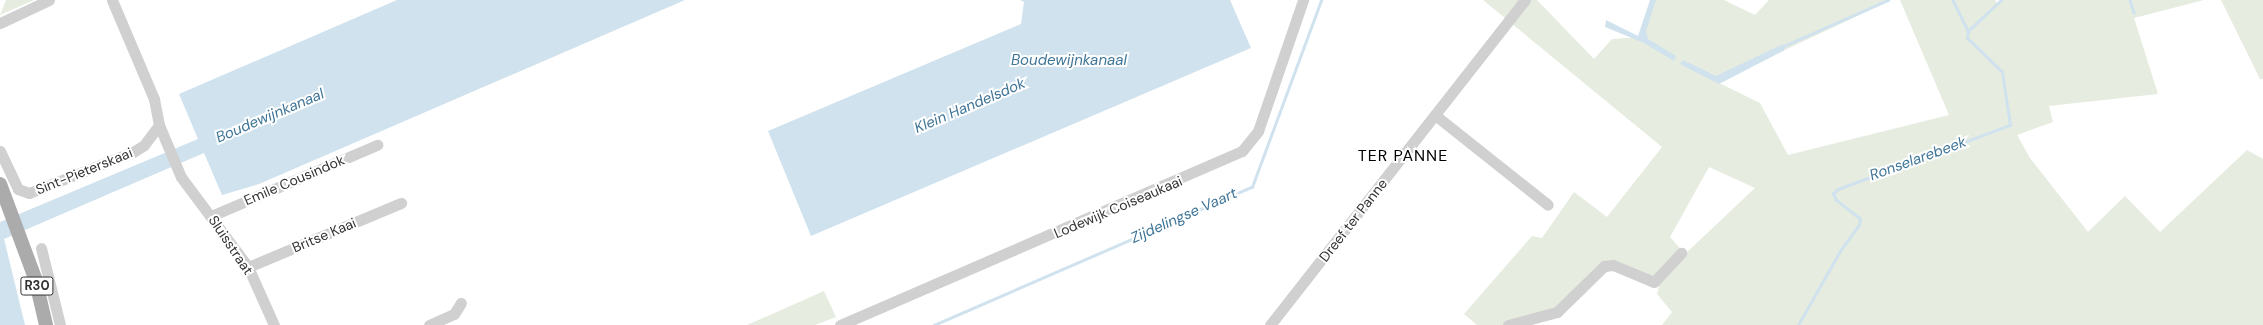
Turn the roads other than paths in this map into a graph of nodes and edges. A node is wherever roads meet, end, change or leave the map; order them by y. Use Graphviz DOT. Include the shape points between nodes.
graph roads {
  1 [pos="48,0"];
  2 [pos="112,0"];
  3 [pos="1303,0"];
  4 [pos="1523,3"];
  5 [pos="0,23"];
  6 [pos="1435,116"];
  7 [pos="159,125"];
  8 [pos="377,145"];
  9 [pos="0,151"];
  10 [pos="0,184"];
  11 [pos="401,203"];
  12 [pos="1548,205"];
  13 [pos="211,216"];
  14 [pos="40,248"];
  15 [pos="1681,253"];
  16 [pos="248,267"];
  17 [pos="461,303"];
  18 [pos="46,325"];
  19 [pos="60,325"];
  20 [pos="274,325"];
  21 [pos="429,325"];
  22 [pos="840,325"];
  23 [pos="1270,325"];
  24 [pos="1508,325"];
  1 -- 5 [label="street"];
  2 -- 7 [label="street" via="154,99"];
  3 -- 22 [label="street, Lodewijk Coiseaukaai" via="1258,131 1242,152"];
  4 -- 6 [label="street, Dreef ter Panne"];
  6 -- 12 [label="street"];
  6 -- 23 [label="street, Dreef ter Panne"];
  7 -- 9 [label="street, Sint-Pieterskaai" via="144,145 133,152 29,193 18,189"];
  7 -- 13 [label="street, Sluisstraat" via="178,171"];
  8 -- 13 [label="street, Emile Cousindok"];
  10 -- 18 [label="main road, R30" via="35,278"];
  11 -- 16 [label="street, Britse Kaai"];
  13 -- 16 [label="street, Sluisstraat"];
  14 -- 19 [label="street"];
  15 -- 24 [label="street" via="1654,282 1613,265 1604,266 1557,312"];
  16 -- 20 [label="street, Sluisstraat"];
  17 -- 21 [label="street" via="454,314"];
}
